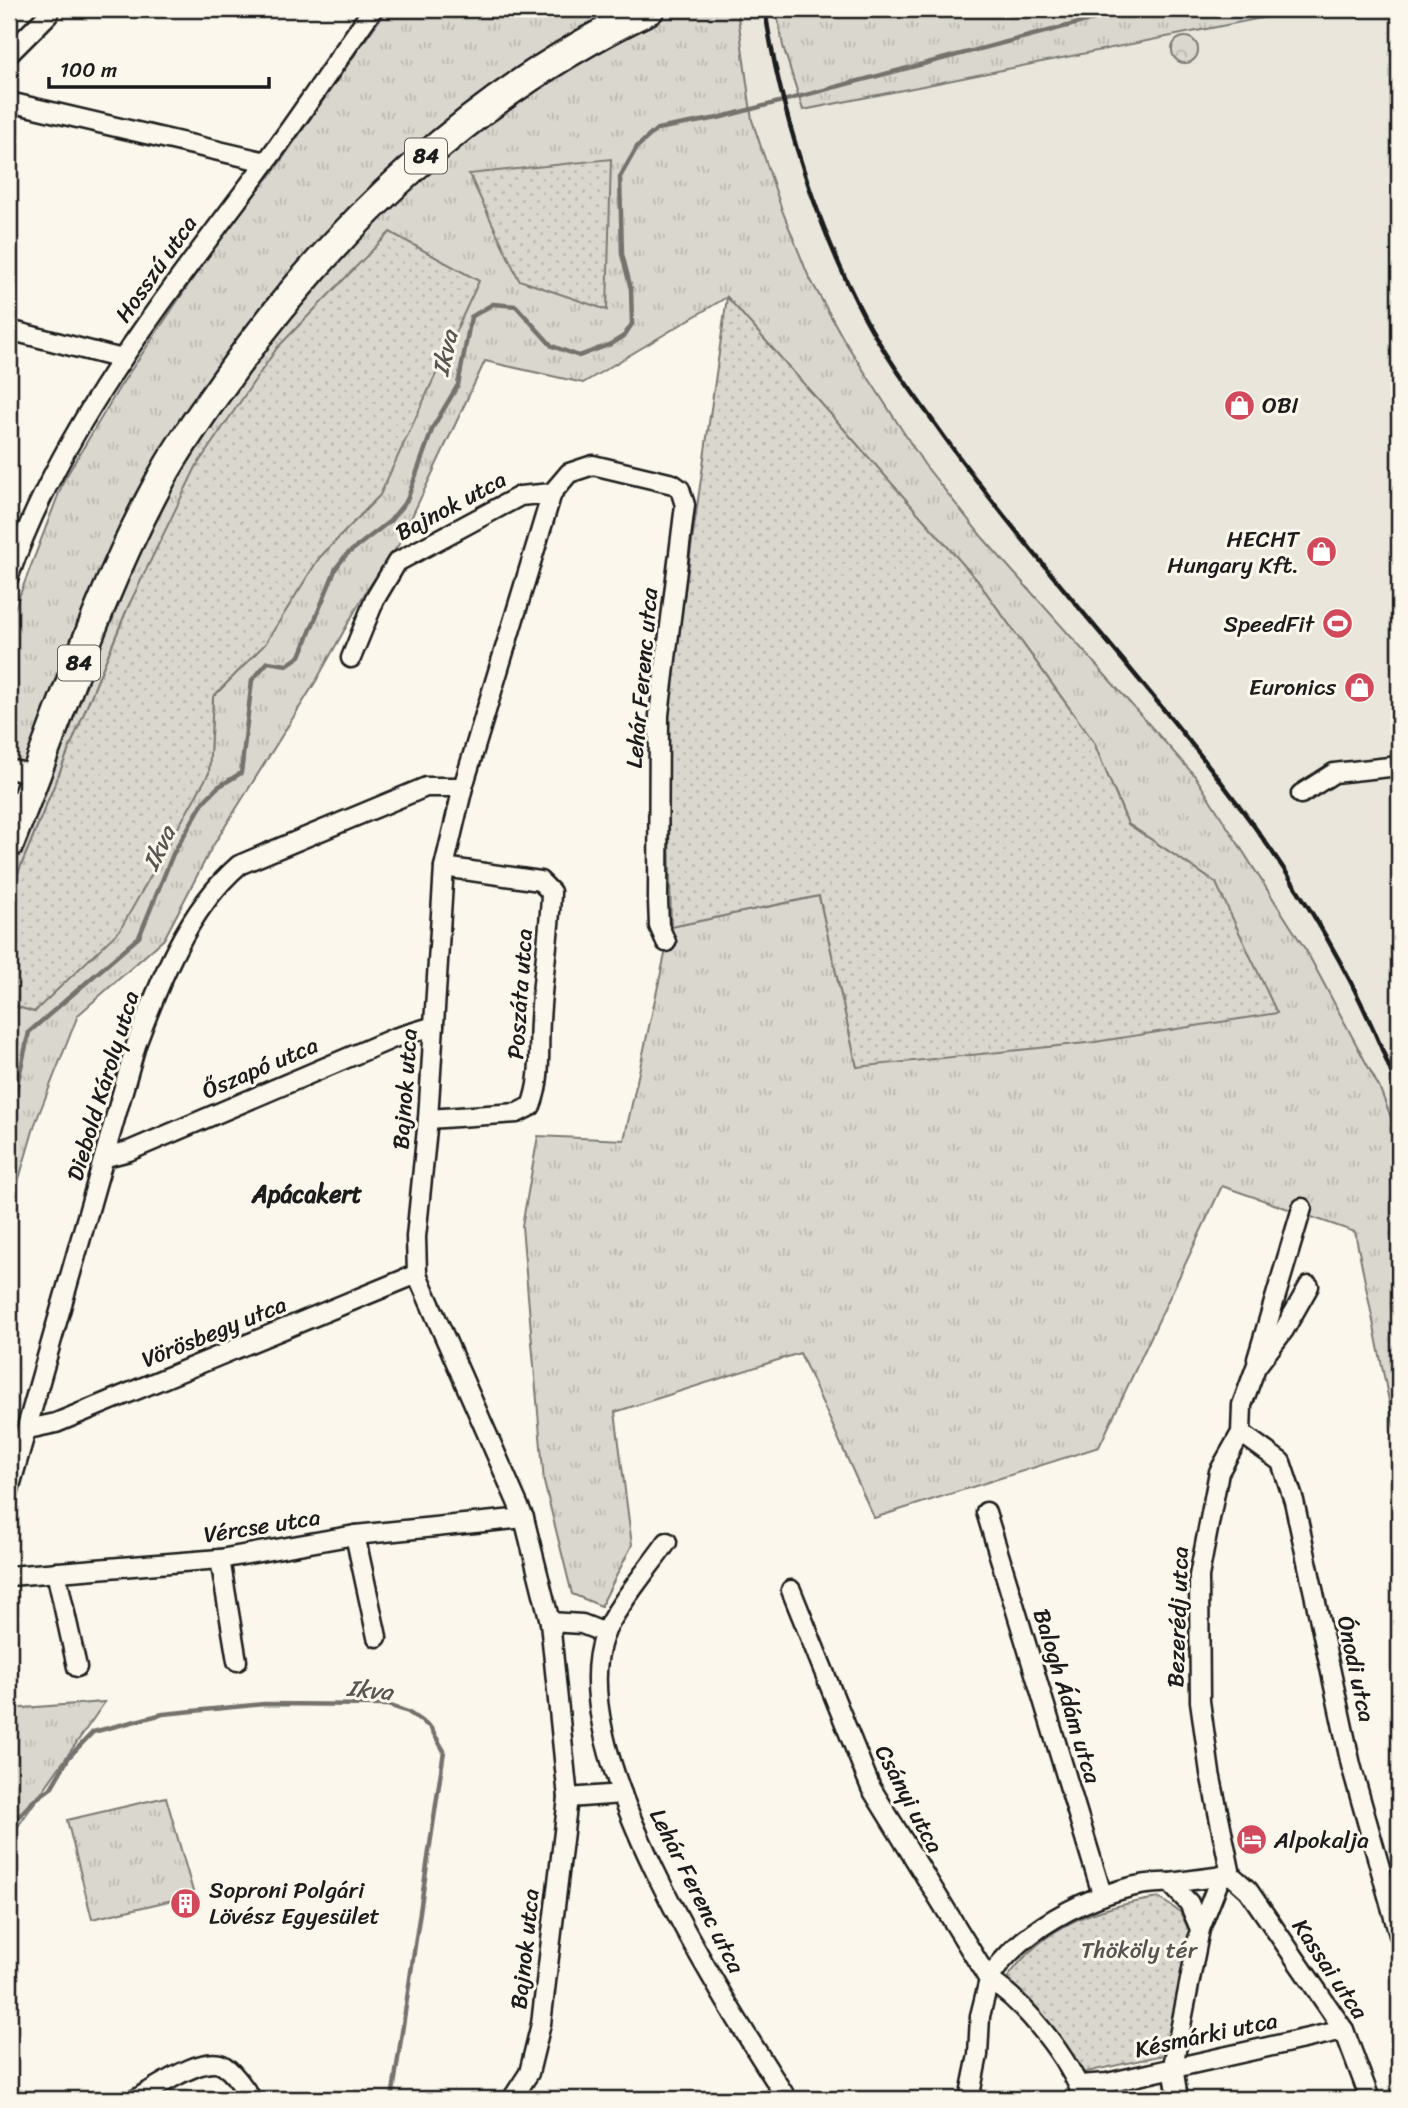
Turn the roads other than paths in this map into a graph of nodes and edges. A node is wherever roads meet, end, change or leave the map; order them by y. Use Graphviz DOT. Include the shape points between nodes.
graph roads {
  1 [pos="50,9"];
  2 [pos="373,9"];
  3 [pos="650,9"];
  4 [pos="9,54"];
  5 [pos="9,102"];
  6 [pos="266,162"];
  7 [pos="9,330"];
  8 [pos="122,359"];
  9 [pos="552,493"];
  10 [pos="13,548"];
  11 [pos="9,576"];
  12 [pos="351,658"];
  13 [pos="1399,766"];
  14 [pos="9,769"];
  15 [pos="36,775"];
  16 [pos="463,787"];
  17 [pos="1301,794"];
  18 [pos="9,844"];
  19 [pos="444,867"];
  20 [pos="666,943"];
  21 [pos="434,1026"];
  22 [pos="428,1119"];
  23 [pos="106,1157"];
  24 [pos="1302,1208"];
  25 [pos="417,1274"];
  26 [pos="1309,1286"];
  27 [pos="1256,1367"];
  28 [pos="28,1429"];
  29 [pos="1241,1433"];
  30 [pos="9,1490"];
  31 [pos="986,1512"];
  32 [pos="524,1518"];
  33 [pos="355,1535"];
  34 [pos="667,1542"];
  35 [pos="220,1559"];
  36 [pos="56,1572"];
  37 [pos="9,1576"];
  38 [pos="791,1590"];
  39 [pos="550,1622"];
  40 [pos="605,1633"];
  41 [pos="377,1637"];
  42 [pos="237,1661"];
  43 [pos="77,1667"];
  44 [pos="622,1794"];
  45 [pos="568,1798"];
  46 [pos="1226,1875"];
  47 [pos="1170,1883"];
  48 [pos="1102,1894"];
  49 [pos="1200,1928"];
  50 [pos="1399,1935"];
  51 [pos="989,1980"];
  52 [pos="1344,2030"];
  53 [pos="1172,2066"];
  54 [pos="1082,2092"];
  55 [pos="136,2099"];
  56 [pos="252,2099"];
  57 [pos="512,2099"];
  58 [pos="787,2099"];
  59 [pos="969,2099"];
  60 [pos="1178,2099"];
  61 [pos="1370,2099"];
  1 -- 4 [label="street"];
  2 -- 6 [label="street, Hosszú utca"];
  3 -- 15 [label="main road, 84" via="532,77 474,117 354,222 284,300 162,476 125,553"];
  5 -- 6 [label="street"];
  6 -- 8 [label="street, Hosszú utca"];
  7 -- 8 [label="street"];
  8 -- 10 [label="street, Hosszú utca"];
  9 -- 12 [label="street, Bajnok utca" via="520,496 397,562 375,599"];
  9 -- 16 [label="street, Bajnok utca"];
  9 -- 20 [label="street, Lehár Ferenc utca" via="569,473 593,466 673,484 680,489 685,505 659,715 657,873 659,926"];
  10 -- 11 [label="street, Hosszú utca"];
  13 -- 17 [label="street" via="1334,773"];
  14 -- 15 [label="street"];
  15 -- 18 [label="main road, 84"];
  16 -- 19 [label="street, Bajnok utca"];
  16 -- 23 [label="street, Diebold Károly utca" via="426,786 239,865 221,881 153,998"];
  19 -- 21 [label="street, Bajnok utca"];
  19 -- 22 [label="street, Poszáta utca" via="540,881 551,892 551,911 538,1089 531,1106 517,1113"];
  21 -- 22 [label="street, Bajnok utca"];
  21 -- 23 [label="street, Őszapó utca" via="394,1038"];
  22 -- 25 [label="street, Bajnok utca" via="416,1237"];
  23 -- 28 [label="street, Diebold Károly utca"];
  24 -- 27 [label="street, Bezerédj utca"];
  25 -- 28 [label="street, Vörösbegy utca" via="56,1423"];
  25 -- 32 [label="street, Bajnok utca"];
  26 -- 27 [label="street, Bezerédj utca"];
  27 -- 29 [label="street, Bezerédj utca" via="1242,1405"];
  28 -- 30 [label="street, Diebold Károly utca"];
  29 -- 46 [label="street, Bezerédj utca" via="1219,1472 1199,1576 1200,1701"];
  29 -- 50 [label="street, Ónodi utca" via="1281,1462 1294,1501 1351,1765"];
  31 -- 48 [label="street, Balogh Ádám utca"];
  32 -- 33 [label="street, Vércse utca"];
  32 -- 39 [label="street, Bajnok utca"];
  33 -- 35 [label="street, Vércse utca"];
  33 -- 41 [label="street"];
  34 -- 40 [label="street, Lehár Ferenc utca"];
  35 -- 36 [label="street, Vércse utca"];
  35 -- 42 [label="street"];
  36 -- 37 [label="street, Vércse utca"];
  36 -- 43 [label="street"];
  38 -- 51 [label="street, Csányi utca" via="871,1788"];
  39 -- 40 [label="street" via="582,1624"];
  39 -- 45 [label="street, Bajnok utca"];
  40 -- 44 [label="street, Lehár Ferenc utca" via="596,1673 599,1710"];
  44 -- 45 [label="street"];
  44 -- 58 [label="street, Lehár Ferenc utca" via="685,1930"];
  45 -- 57 [label="street, Bajnok utca" via="539,2038 529,2073"];
  46 -- 47 [label="street"];
  46 -- 49 [label="street"];
  46 -- 52 [label="street, Kassai utca" via="1248,1891"];
  47 -- 48 [label="street"];
  47 -- 49 [label="street" via="1189,1903"];
  48 -- 51 [label="street" via="1043,1927 998,1964"];
  49 -- 53 [label="street"];
  51 -- 54 [label="street" via="1017,2002"];
  51 -- 59 [label="street"];
  52 -- 53 [label="street, Késmárki utca"];
  52 -- 61 [label="street, Kassai utca"];
  53 -- 54 [label="street, Késmárki utca"];
  53 -- 60 [label="street"];
  55 -- 56 [label="street" via="210,2062 223,2065"];
}
